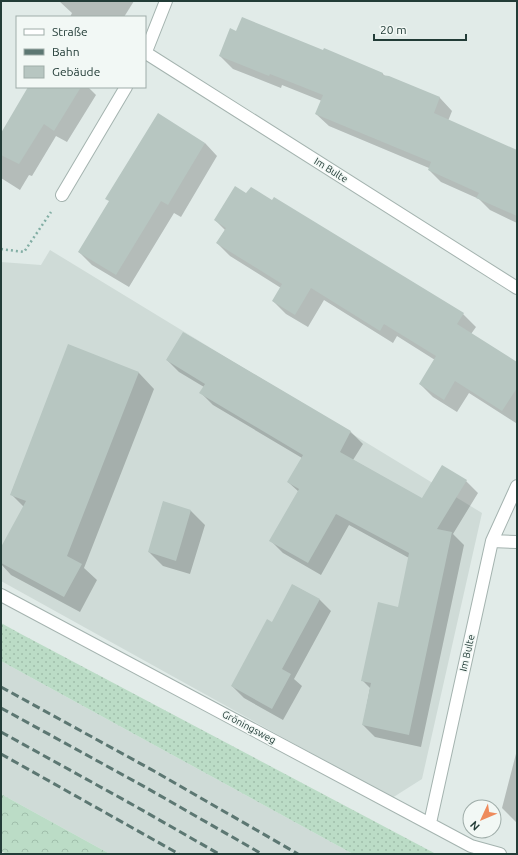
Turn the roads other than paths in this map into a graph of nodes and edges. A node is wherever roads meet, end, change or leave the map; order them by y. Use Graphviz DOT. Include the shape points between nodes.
graph roads {
  1 [pos="166,1"];
  2 [pos="146,51"];
  3 [pos="146,54"];
  4 [pos="125,88"];
  5 [pos="62,195"];
  6 [pos="517,288"];
  7 [pos="517,486"];
  8 [pos="492,541"];
  9 [pos="517,542"];
  10 [pos="1,596"];
  11 [pos="430,823"];
  12 [pos="500,854"];
  1 -- 2 [label="street, Im Bulte"];
  3 -- 6 [label="street, Im Bulte"];
  4 -- 5 [label="street"];
  7 -- 8 [label="street, Im Bulte"];
  8 -- 9 [label="street"];
  8 -- 11 [label="street, Im Bulte"];
  10 -- 11 [label="street, Gröningsweg"];
  11 -- 12 [label="street, Gröningsweg" via="471,846"];
}
